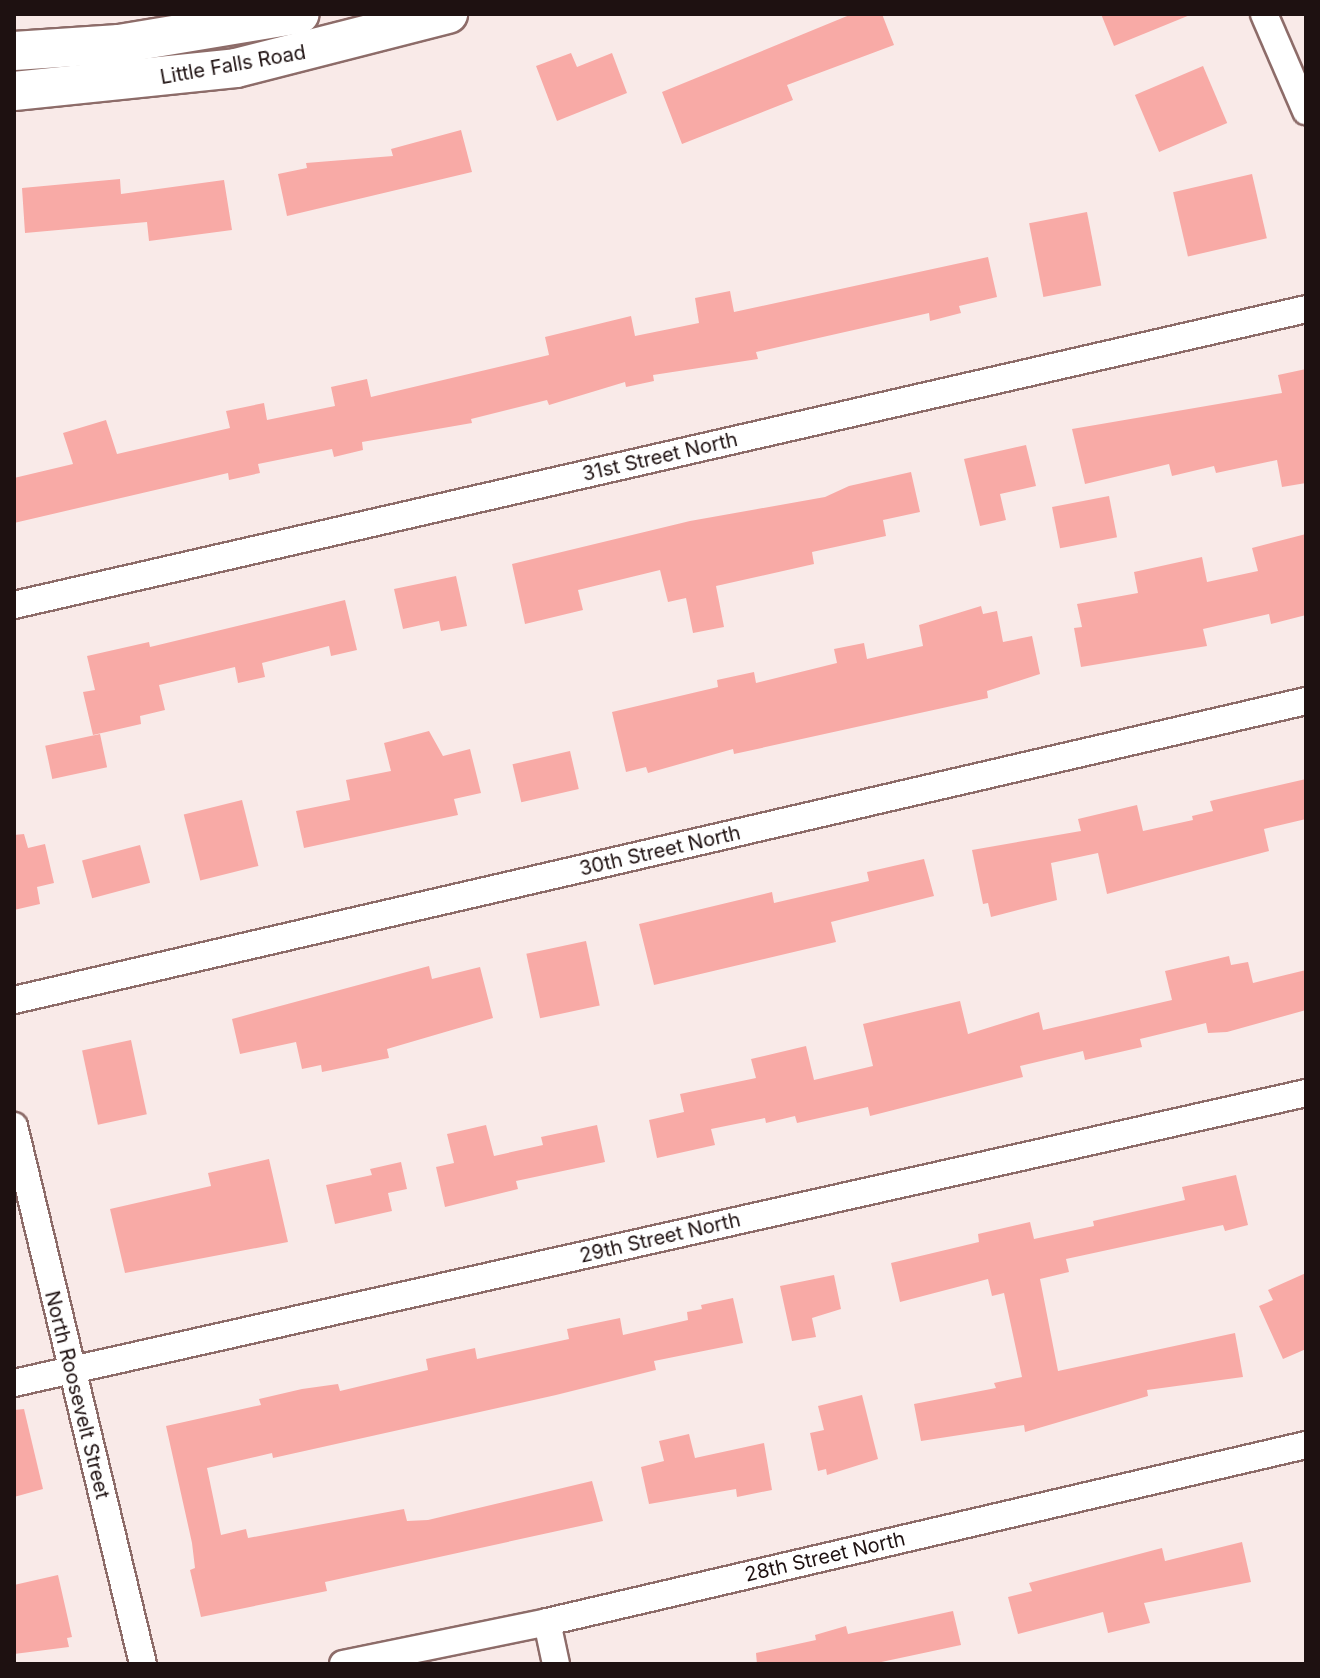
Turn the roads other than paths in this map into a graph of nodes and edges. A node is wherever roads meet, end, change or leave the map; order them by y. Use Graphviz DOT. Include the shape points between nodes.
graph roads {
  1 [pos="300,14"];
  2 [pos="448,14"];
  3 [pos="1264,14"];
  4 [pos="14,51"];
  5 [pos="14,91"];
  6 [pos="1306,111"];
  7 [pos="1306,309"];
  8 [pos="14,605"];
  9 [pos="1306,701"];
  10 [pos="14,1000"];
  11 [pos="1304,1099"];
  12 [pos="14,1126"];
  13 [pos="71,1370"];
  14 [pos="14,1383"];
  15 [pos="1306,1445"];
  16 [pos="547,1622"];
  17 [pos="143,1664"];
  18 [pos="343,1664"];
  19 [pos="556,1664"];
  1 -- 4 [label="street, Little Falls Road" via="119,44"];
  2 -- 5 [label="street, Little Falls Road" via="236,68"];
  3 -- 6 [label="street"];
  7 -- 8 [label="street, 31st Street North"];
  9 -- 10 [label="street, 30th Street North"];
  11 -- 13 [label="street, 29th Street North"];
  12 -- 13 [label="street, North Roosevelt Street"];
  13 -- 14 [label="street, 29th Street North"];
  13 -- 17 [label="street, North Roosevelt Street"];
  15 -- 16 [label="street, 28th Street North"];
  16 -- 18 [label="street, 28th Street North"];
  16 -- 19 [label="street"];
}
